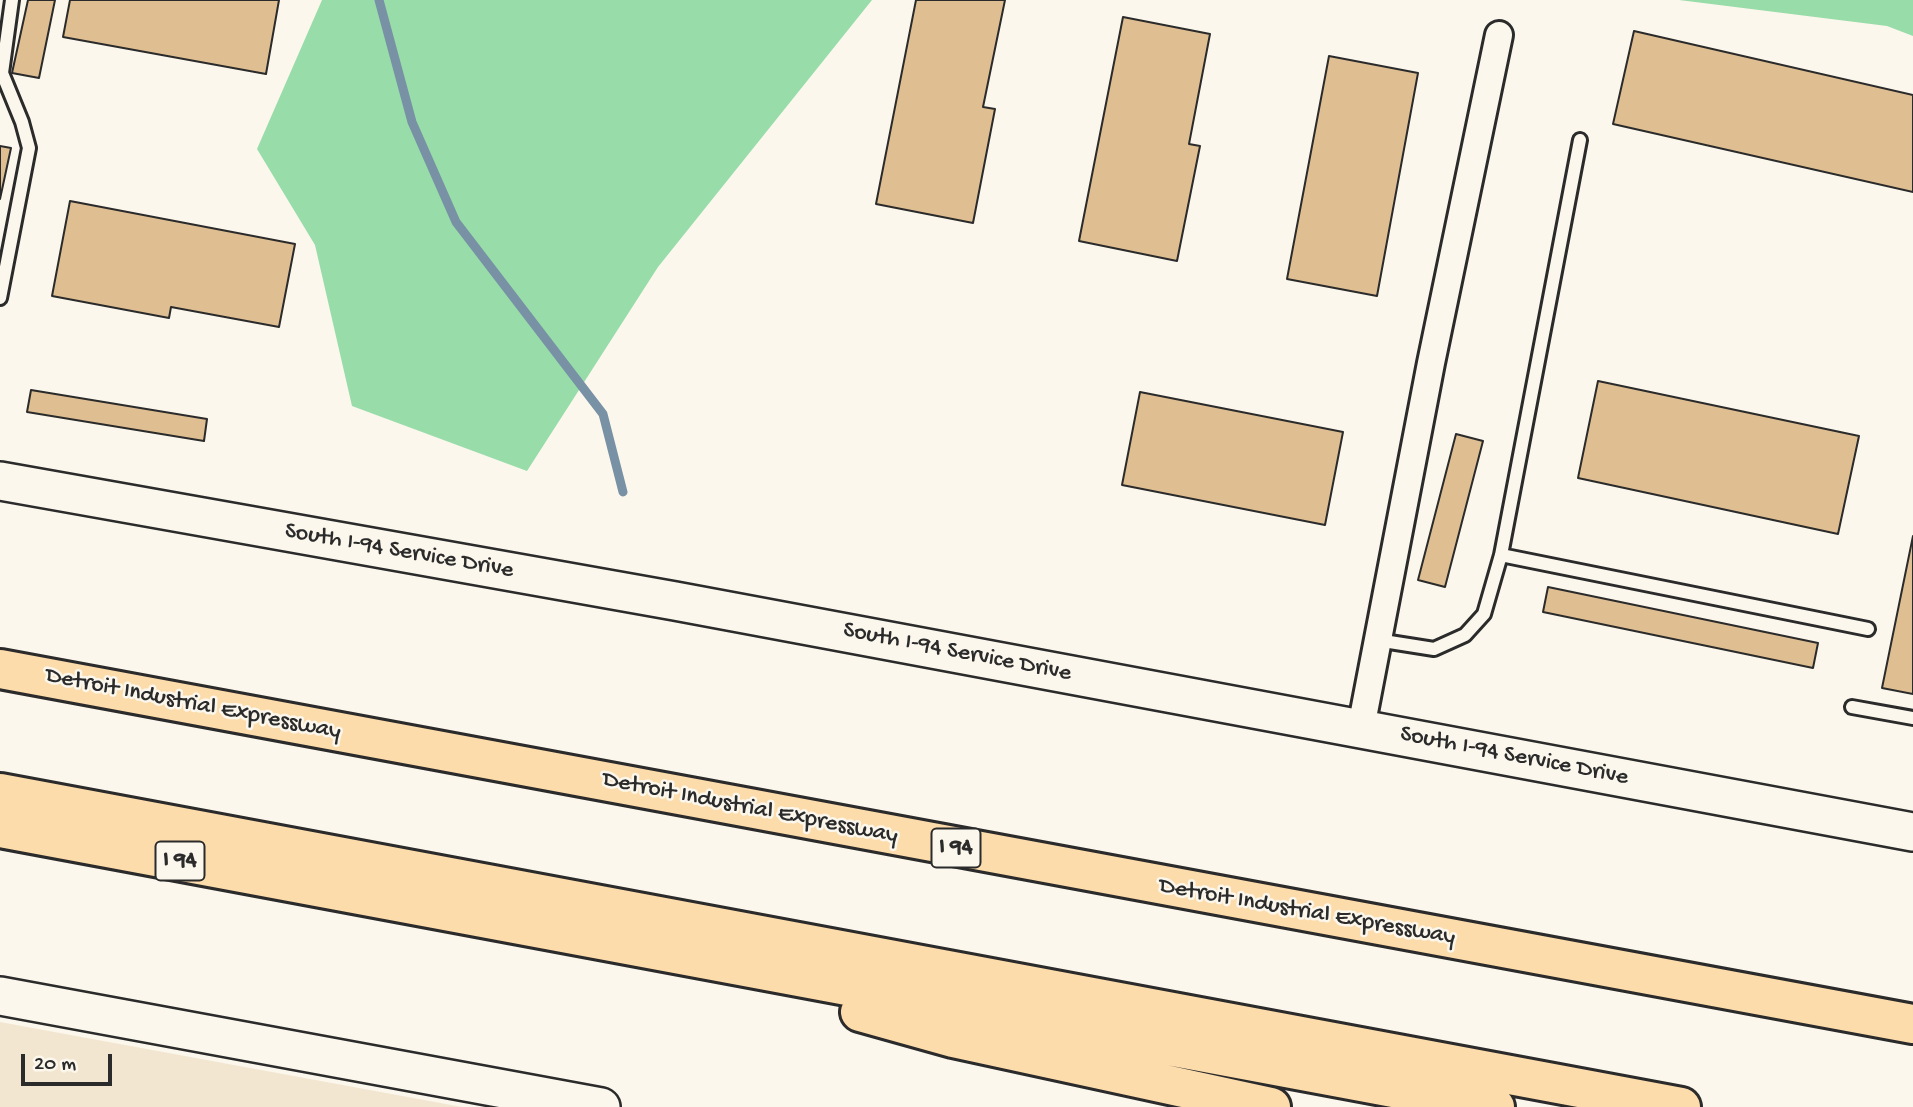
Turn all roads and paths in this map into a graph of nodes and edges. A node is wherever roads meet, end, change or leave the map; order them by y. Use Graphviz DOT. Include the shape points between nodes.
graph roads {
  1 [pos="12,0"];
  2 [pos="1499,35"];
  3 [pos="1580,140"];
  4 [pos="0,298"];
  5 [pos="0,481"];
  6 [pos="1501,555"];
  7 [pos="1868,629"];
  8 [pos="1377,640"];
  9 [pos="0,669"];
  10 [pos="1853,707"];
  11 [pos="1913,718"];
  12 [pos="1361,728"];
  13 [pos="0,793"];
  14 [pos="0,828"];
  15 [pos="1913,832"];
  16 [pos="584,938"];
  17 [pos="0,996"];
  18 [pos="1913,1024"];
  19 [pos="601,1107"];
  20 [pos="1271,1107"];
  21 [pos="1495,1107"];
  22 [pos="1681,1107"];
  1 -- 4 [label="lane" via="2,73 29,148"];
  2 -- 8 [label="street"];
  3 -- 6 [label="lane"];
  5 -- 12 [label="street, South I-94 Service Drive"];
  6 -- 7 [label="lane"];
  6 -- 8 [label="lane" via="1484,614 1465,635 1434,649"];
  8 -- 12 [label="street"];
  9 -- 18 [label="highway, Detroit Industrial Expressway / I 94"];
  10 -- 11 [label="lane"];
  12 -- 15 [label="street, South I-94 Service Drive"];
  13 -- 22 [label="highway, I 94"];
  14 -- 16 [label="highway, I 94"];
  16 -- 20 [label="highway" via="953,1038"];
  16 -- 21 [label="highway, I 94"];
  17 -- 19 [label="street"];
}
